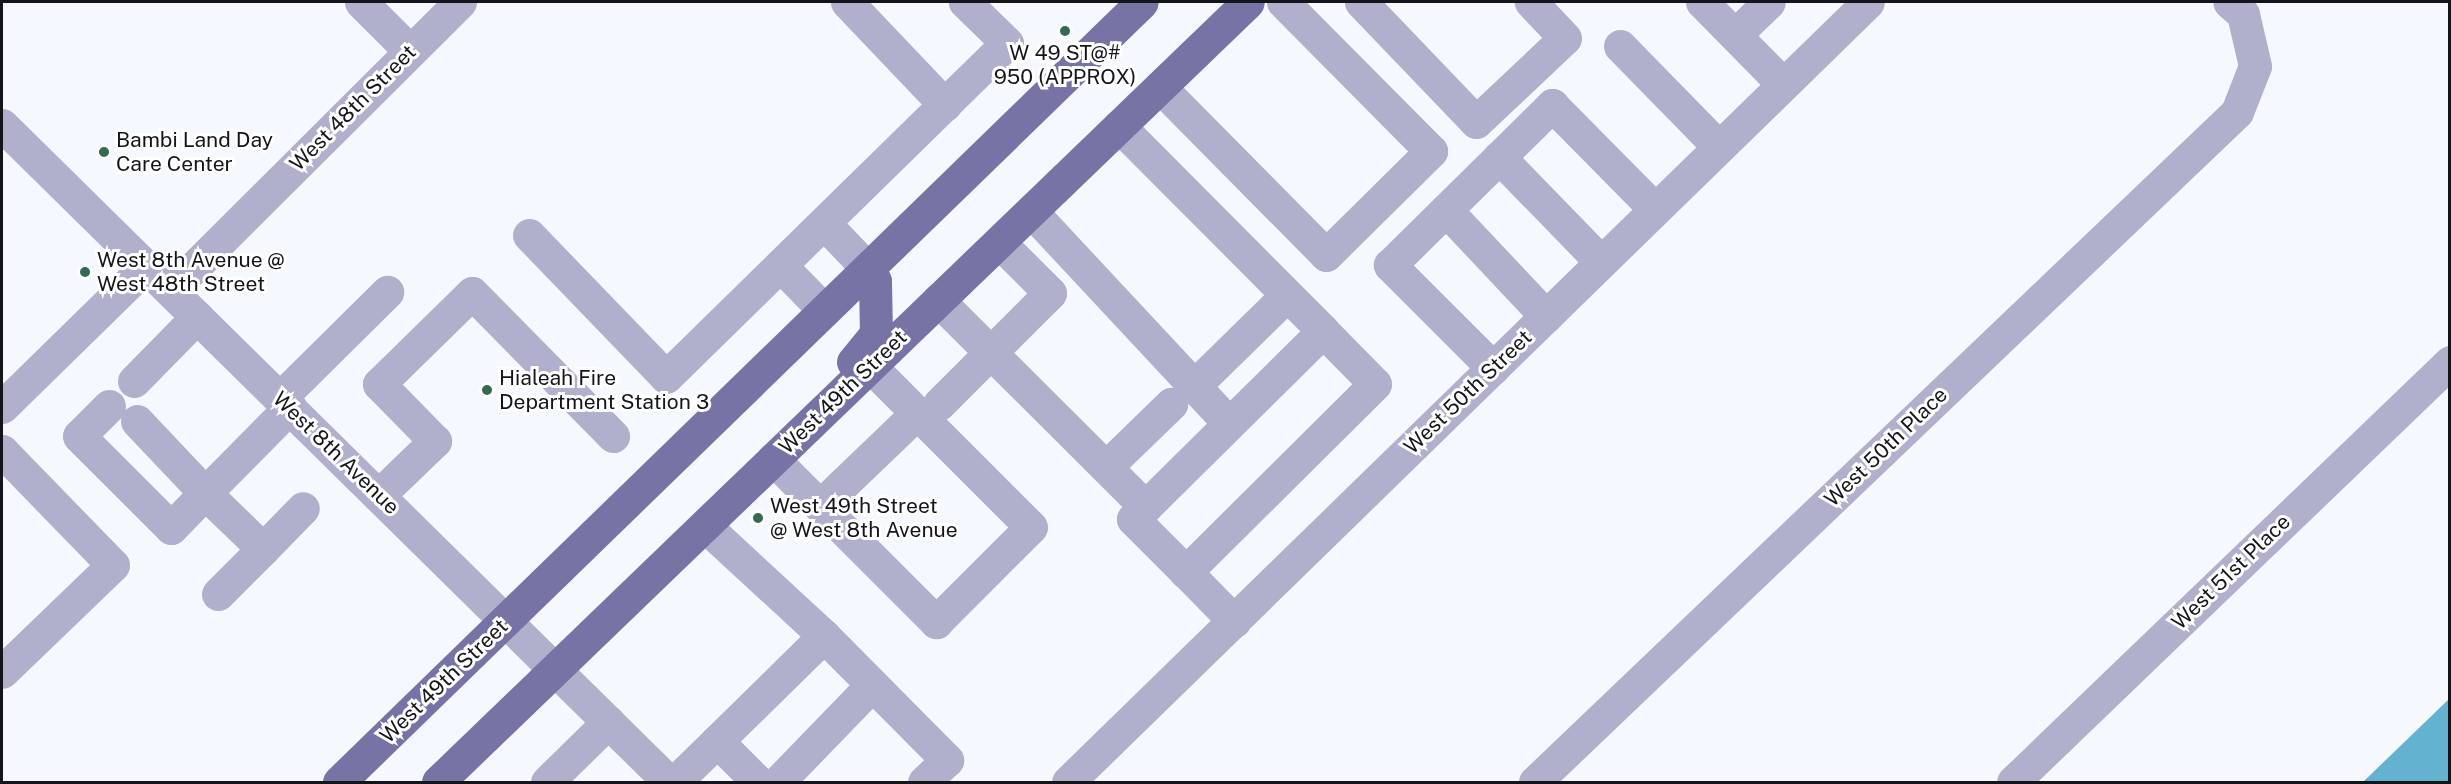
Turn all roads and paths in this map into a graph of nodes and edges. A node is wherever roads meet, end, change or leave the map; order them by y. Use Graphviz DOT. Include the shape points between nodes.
graph roads {
  1 [pos="361,2"];
  2 [pos="460,2"];
  3 [pos="847,2"];
  4 [pos="965,2"];
  5 [pos="1248,2"];
  6 [pos="1283,2"];
  7 [pos="1361,2"];
  8 [pos="1531,2"];
  9 [pos="1702,2"];
  10 [pos="1769,2"];
  11 [pos="1868,2"];
  12 [pos="2229,2"];
  13 [pos="1133,5"];
  14 [pos="1735,35"];
  15 [pos="1620,46"];
  16 [pos="410,51"];
  17 [pos="1783,84"];
  18 [pos="1160,87"];
  19 [pos="945,105"];
  20 [pos="2,124"];
  21 [pos="1119,126"];
  22 [pos="1719,147"];
  23 [pos="1499,157"];
  24 [pos="1655,209"];
  25 [pos="1446,210"];
  26 [pos="1031,211"];
  27 [pos="825,224"];
  28 [pos="529,235"];
  29 [pos="999,242"];
  30 [pos="1601,262"];
  31 [pos="146,266"];
  32 [pos="781,266"];
  33 [pos="867,269"];
  34 [pos="171,290"];
  35 [pos="387,292"];
  36 [pos="1287,295"];
  37 [pos="938,300"];
  38 [pos="824,310"];
  39 [pos="1546,316"];
  40 [pos="197,317"];
  41 [pos="1323,331"];
  42 [pos="990,352"];
  43 [pos="2450,362"];
  44 [pos="870,366"];
  45 [pos="1493,368"];
  46 [pos="134,381"];
  47 [pos="1182,395"];
  48 [pos="285,403"];
  49 [pos="2,407"];
  50 [pos="928,408"];
  51 [pos="1229,423"];
  52 [pos="613,436"];
  53 [pos="2,451"];
  54 [pos="768,464"];
  55 [pos="1106,467"];
  56 [pos="206,493"];
  57 [pos="379,495"];
  58 [pos="820,506"];
  59 [pos="1146,507"];
  60 [pos="303,508"];
  61 [pos="705,526"];
  62 [pos="263,549"];
  63 [pos="1186,572"];
  64 [pos="218,594"];
  65 [pos="506,620"];
  66 [pos="1234,621"];
  67 [pos="824,636"];
  68 [pos="555,669"];
  69 [pos="2,672"];
  70 [pos="872,684"];
  71 [pos="608,722"];
  72 [pos="717,741"];
  73 [pos="339,783"];
  74 [pos="438,783"];
  75 [pos="547,783"];
  76 [pos="669,783"];
  77 [pos="675,783"];
  78 [pos="758,783"];
  79 [pos="778,783"];
  80 [pos="924,783"];
  81 [pos="1068,783"];
  82 [pos="1535,783"];
  83 [pos="2013,783"];
  1 -- 16 [label="street"];
  2 -- 16 [label="street, West 48th Street"];
  3 -- 19 [label="street"];
  4 -- 19 [label="street" via="1007,43"];
  5 -- 18 [label="main road, West 49th Street"];
  6 -- 18 [label="street" via="1431,151 1326,255"];
  7 -- 8 [label="street" via="1476,122 1565,38"];
  9 -- 14 [label="street"];
  10 -- 14 [label="street"];
  11 -- 17 [label="street, West 50th Street"];
  12 -- 82 [label="street, West 50th Place" via="2243,14 2255,66 2237,112"];
  13 -- 33 [label="main road, West 49th Street"];
  14 -- 17 [label="street"];
  15 -- 22 [label="street"];
  16 -- 34 [label="street, West 48th Street"];
  17 -- 22 [label="street, West 50th Street"];
  18 -- 21 [label="main road, West 49th Street"];
  19 -- 27 [label="street"];
  20 -- 31 [label="street, West 8th Avenue"];
  21 -- 26 [label="main road, West 49th Street"];
  21 -- 36 [label="street"];
  22 -- 24 [label="street, West 50th Street"];
  23 -- 24 [label="street" via="1552,105"];
  23 -- 25 [label="street"];
  23 -- 30 [label="street"];
  24 -- 30 [label="street, West 50th Street"];
  25 -- 39 [label="street"];
  25 -- 45 [label="street" via="1390,265"];
  26 -- 29 [label="main road, West 49th Street"];
  26 -- 47 [label="street"];
  27 -- 32 [label="street"];
  27 -- 33 [label="street"];
  28 -- 32 [label="street" via="666,377"];
  29 -- 37 [label="main road, West 49th Street"];
  29 -- 42 [label="street" via="1050,292"];
  30 -- 39 [label="street, West 50th Street"];
  31 -- 34 [label="street, West 8th Avenue"];
  31 -- 49 [label="street"];
  32 -- 38 [label="street"];
  33 -- 38 [label="main road, West 49th Street"];
  33 -- 54 [label="main road" via="875,281 876,334 793,420"];
  34 -- 40 [label="street, West 8th Avenue"];
  35 -- 48 [label="street"];
  36 -- 41 [label="street"];
  36 -- 47 [label="street"];
  37 -- 42 [label="street"];
  37 -- 44 [label="main road, West 49th Street"];
  38 -- 65 [label="main road, West 49th Street"];
  39 -- 45 [label="street, West 50th Street"];
  40 -- 46 [label="street"];
  40 -- 48 [label="street, West 8th Avenue"];
  41 -- 51 [label="street"];
  41 -- 63 [label="street" via="1375,384"];
  42 -- 50 [label="street"];
  42 -- 55 [label="street"];
  43 -- 83 [label="street, West 51st Place"];
  44 -- 50 [label="street"];
  44 -- 54 [label="main road, West 49th Street"];
  45 -- 66 [label="street, West 50th Street"];
  47 -- 51 [label="street"];
  47 -- 55 [label="street"];
  48 -- 56 [label="street"];
  48 -- 57 [label="street, West 8th Avenue"];
  50 -- 58 [label="street"];
  50 -- 58 [label="street" via="1031,527 936,622"];
  51 -- 59 [label="street"];
  52 -- 57 [label="street" via="472,293 379,384 435,441"];
  53 -- 69 [label="street" via="113,565"];
  54 -- 58 [label="street"];
  54 -- 61 [label="main road, West 49th Street"];
  55 -- 59 [label="street"];
  56 -- 56 [label="street" via="123,414 80,436 171,528"];
  56 -- 62 [label="street"];
  57 -- 65 [label="street, West 8th Avenue"];
  59 -- 63 [label="street" via="1133,519"];
  60 -- 62 [label="street"];
  61 -- 67 [label="street"];
  61 -- 68 [label="main road, West 49th Street"];
  62 -- 64 [label="street"];
  63 -- 66 [label="street"];
  65 -- 68 [label="street, West 8th Avenue"];
  65 -- 73 [label="main road, West 49th Street"];
  66 -- 81 [label="street, West 50th Street"];
  67 -- 70 [label="street"];
  67 -- 72 [label="street"];
  68 -- 71 [label="street, West 8th Avenue"];
  68 -- 74 [label="main road, West 49th Street"];
  70 -- 79 [label="street"];
  70 -- 80 [label="street" via="946,760"];
  71 -- 75 [label="street"];
  71 -- 76 [label="street, West 8th Avenue"];
  72 -- 77 [label="street"];
  72 -- 78 [label="street"];
}
